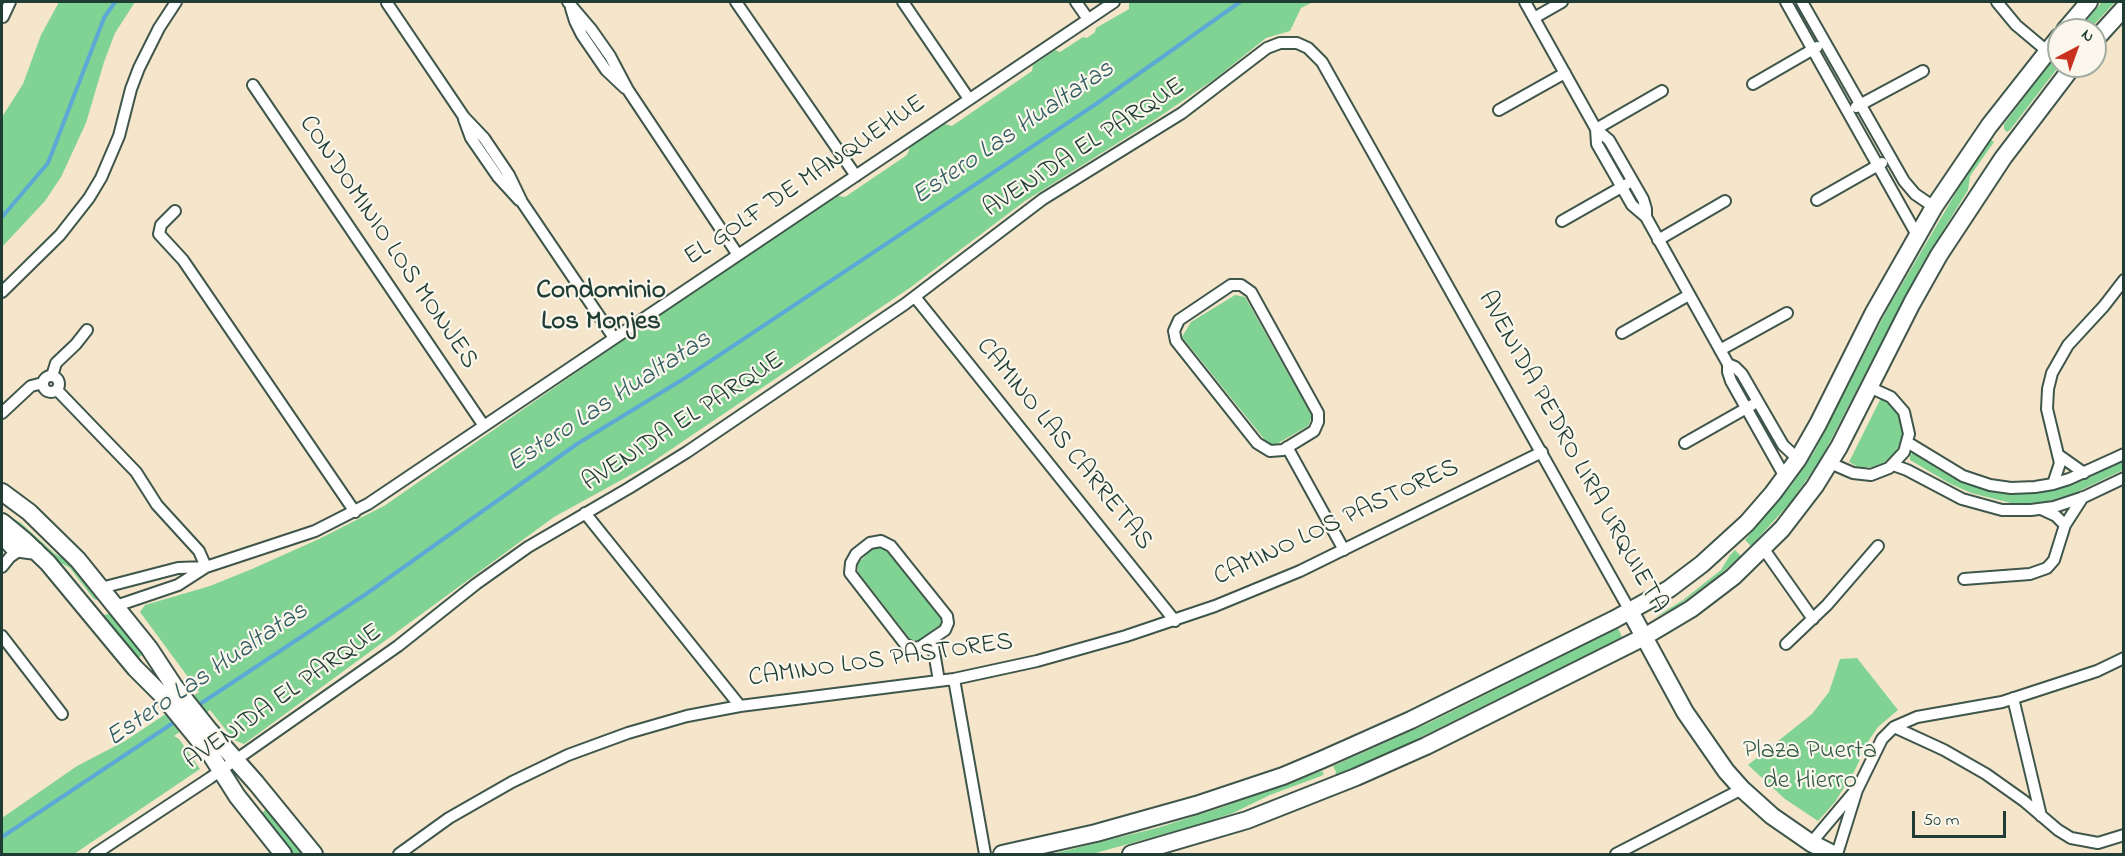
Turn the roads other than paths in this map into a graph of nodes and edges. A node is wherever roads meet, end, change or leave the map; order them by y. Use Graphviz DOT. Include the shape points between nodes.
graph roads {
  1 [pos="10,2"];
  2 [pos="176,2"];
  3 [pos="736,2"];
  4 [pos="903,2"];
  5 [pos="1076,2"];
  6 [pos="1114,2"];
  7 [pos="1525,2"];
  8 [pos="1562,2"];
  9 [pos="1786,2"];
  10 [pos="1802,2"];
  11 [pos="1996,2"];
  12 [pos="2090,2"];
  13 [pos="387,3"];
  14 [pos="570,4"];
  15 [pos="2124,9"];
  16 [pos="3,17"];
  17 [pos="1534,18"];
  18 [pos="2076,18"];
  19 [pos="1088,19"];
  20 [pos="2107,27"];
  21 [pos="1825,43"];
  22 [pos="1302,45"];
  23 [pos="1813,50"];
  24 [pos="2047,51"];
  25 [pos="1923,71"];
  26 [pos="1565,73"];
  27 [pos="2064,78"];
  28 [pos="1753,84"];
  29 [pos="253,85"];
  30 [pos="1662,91"];
  31 [pos="969,99"];
  32 [pos="1860,105"];
  33 [pos="1499,110"];
  34 [pos="1848,112"];
  35 [pos="1989,126"];
  36 [pos="1596,129"];
  37 [pos="2003,158"];
  38 [pos="1890,159"];
  39 [pos="1878,166"];
  40 [pos="856,176"];
  41 [pos="1632,181"];
  42 [pos="1622,187"];
  43 [pos="1817,200"];
  44 [pos="1725,201"];
  45 [pos="1934,207"];
  46 [pos="175,211"];
  47 [pos="1646,217"];
  48 [pos="1562,221"];
  49 [pos="1917,235"];
  50 [pos="1658,240"];
  51 [pos="738,255"];
  52 [pos="2124,280"];
  53 [pos="2,292"];
  54 [pos="1689,295"];
  55 [pos="915,297"];
  56 [pos="1787,313"];
  57 [pos="87,330"];
  58 [pos="1622,333"];
  59 [pos="614,338"];
  60 [pos="1720,350"];
  61 [pos="1728,364"];
  62 [pos="47,379"];
  63 [pos="1869,387"];
  64 [pos="1758,402"];
  65 [pos="1746,408"];
  66 [pos="2,412"];
  67 [pos="484,426"];
  68 [pos="1907,442"];
  69 [pos="1685,443"];
  70 [pos="1287,447"];
  71 [pos="1542,452"];
  72 [pos="2124,454"];
  73 [pos="2060,456"];
  74 [pos="1798,459"];
  75 [pos="1830,463"];
  76 [pos="1893,465"];
  77 [pos="2084,472"];
  78 [pos="1785,477"];
  79 [pos="2124,478"];
  80 [pos="2053,484"];
  81 [pos="2,492"];
  82 [pos="2084,497"];
  83 [pos="2041,509"];
  84 [pos="29,512"];
  85 [pos="355,512"];
  86 [pos="585,513"];
  87 [pos="2,515"];
  88 [pos="2,522"];
  89 [pos="2065,525"];
  90 [pos="2,536"];
  91 [pos="1878,546"];
  92 [pos="1763,548"];
  93 [pos="28,550"];
  94 [pos="1344,550"];
  95 [pos="2,567"];
  96 [pos="206,567"];
  97 [pos="1964,579"];
  98 [pos="64,581"];
  99 [pos="101,588"];
  100 [pos="116,606"];
  101 [pos="1630,611"];
  102 [pos="1813,619"];
  103 [pos="1175,621"];
  104 [pos="2,636"];
  105 [pos="1644,637"];
  106 [pos="932,640"];
  107 [pos="1786,644"];
  108 [pos="2124,658"];
  109 [pos="954,679"];
  110 [pos="939,681"];
  111 [pos="168,690"];
  112 [pos="2013,698"];
  113 [pos="740,706"];
  114 [pos="62,714"];
  115 [pos="1894,727"];
  116 [pos="203,735"];
  117 [pos="236,760"];
  118 [pos="1321,760"];
  119 [pos="220,771"];
  120 [pos="1742,789"];
  121 [pos="1857,789"];
  122 [pos="1323,790"];
  123 [pos="2041,816"];
  124 [pos="2124,835"];
  125 [pos="1811,843"];
  126 [pos="1161,851"];
  127 [pos="95,855"];
  128 [pos="283,855"];
  129 [pos="314,855"];
  130 [pos="399,855"];
  131 [pos="986,855"];
  132 [pos="1002,855"];
  133 [pos="1131,855"];
  134 [pos="1616,855"];
  135 [pos="1835,855"];
  1 -- 16 [label="street"];
  2 -- 53 [label="street" via="139,68 119,136 101,178 60,235"];
  3 -- 40 [label="street"];
  4 -- 31 [label="street"];
  5 -- 19 [label="street"];
  6 -- 19 [label="street, EL GOLF DE MANQUEHUE"];
  7 -- 17 [label="street"];
  8 -- 17 [label="street"];
  9 -- 23 [label="street"];
  10 -- 21 [label="street"];
  11 -- 24 [label="street"];
  12 -- 18 [label="main road"];
  13 -- 59 [label="street" via="464,117 471,138 498,177 522,202"];
  14 -- 51 [label="street" via="610,56 628,90"];
  15 -- 20 [label="main road"];
  17 -- 26 [label="street"];
  19 -- 31 [label="street, EL GOLF DE MANQUEHUE"];
  21 -- 23 [label="street"];
  21 -- 32 [label="street"];
  22 -- 55 [label="street, AVENIDA EL PARQUE" via="1280,43 1267,48 1182,113 1035,205"];
  22 -- 71 [label="street, AVENIDA PEDRO LIRA URQUIETA" via="1322,62"];
  23 -- 28 [label="street"];
  23 -- 34 [label="street"];
  24 -- 35 [label="main road"];
  25 -- 32 [label="street"];
  26 -- 33 [label="street"];
  26 -- 36 [label="street"];
  27 -- 37 [label="main road"];
  29 -- 67 [label="street, CONDOMINIO LOS MONJES"];
  30 -- 36 [label="street"];
  31 -- 40 [label="street, EL GOLF DE MANQUEHUE"];
  32 -- 34 [label="street"];
  32 -- 38 [label="street"];
  34 -- 39 [label="street"];
  35 -- 37 [label="main road" via="2002,140"];
  35 -- 45 [label="main road"];
  36 -- 41 [label="street" via="1609,140"];
  36 -- 42 [label="street" via="1597,144"];
  37 -- 63 [label="main road" via="1939,255"];
  38 -- 39 [label="street"];
  38 -- 45 [label="street" via="1908,187"];
  39 -- 43 [label="street"];
  39 -- 49 [label="street"];
  40 -- 51 [label="street, EL GOLF DE MANQUEHUE"];
  41 -- 42 [label="street"];
  41 -- 47 [label="street" via="1645,204"];
  42 -- 47 [label="street" via="1635,209"];
  42 -- 48 [label="street"];
  44 -- 50 [label="street"];
  45 -- 49 [label="main road"];
  46 -- 85 [label="street" via="161,225 159,234 183,260"];
  47 -- 50 [label="street"];
  49 -- 74 [label="main road"];
  50 -- 54 [label="street"];
  51 -- 59 [label="street, EL GOLF DE MANQUEHUE"];
  52 -- 73 [label="street" via="2068,345 2052,373 2047,409"];
  54 -- 58 [label="street"];
  54 -- 60 [label="street"];
  55 -- 86 [label="street, AVENIDA EL PARQUE" via="658,471"];
  55 -- 103 [label="street, CAMINO LAS CARRETAS"];
  56 -- 60 [label="street"];
  57 -- 62 [label="street" via="56,363"];
  59 -- 67 [label="street, EL GOLF DE MANQUEHUE"];
  60 -- 61 [label="street"];
  61 -- 64 [label="street" via="1742,374"];
  61 -- 65 [label="street" via="1729,376"];
  62 -- 66 [label="street" via="31,386"];
  62 -- 96 [label="street" via="46,391 57,390 136,472 157,505 199,551"];
  63 -- 68 [label="street" via="1900,406 1908,426"];
  63 -- 75 [label="main road"];
  64 -- 65 [label="street"];
  64 -- 74 [label="street" via="1782,445"];
  65 -- 69 [label="street"];
  65 -- 78 [label="street"];
  67 -- 85 [label="street, EL GOLF DE MANQUEHUE"];
  68 -- 76 [label="street"];
  68 -- 80 [label="street" via="1949,469 1990,485 2024,488"];
  70 -- 70 [label="street" via="1314,431 1318,413 1251,292 1241,285 1231,285 1179,320 1174,331 1176,340 1261,446 1274,451"];
  70 -- 94 [label="street"];
  71 -- 94 [label="street, CAMINO LOS PASTORES"];
  71 -- 101 [label="street, AVENIDA PEDRO LIRA URQUIETA"];
  72 -- 77 [label="street"];
  73 -- 77 [label="street"];
  73 -- 80 [label="street"];
  74 -- 78 [label="main road"];
  75 -- 76 [label="street" via="1853,473 1871,475"];
  75 -- 92 [label="main road"];
  76 -- 83 [label="street" via="1975,504 2002,510"];
  77 -- 80 [label="street"];
  78 -- 101 [label="main road" via="1718,551 1669,589"];
  79 -- 82 [label="street"];
  81 -- 84 [label="main road"];
  82 -- 83 [label="street"];
  82 -- 89 [label="street"];
  83 -- 89 [label="street"];
  84 -- 87 [label="main road" via="9,511"];
  84 -- 99 [label="main road" via="65,545"];
  85 -- 96 [label="street, EL GOLF DE MANQUEHUE" via="295,538"];
  86 -- 113 [label="street"];
  86 -- 117 [label="street, AVENIDA EL PARQUE" via="507,560 398,646"];
  88 -- 93 [label="main road"];
  89 -- 97 [label="street" via="2054,560 2044,570"];
  90 -- 93 [label="main road" via="9,544"];
  91 -- 102 [label="street"];
  92 -- 102 [label="street"];
  92 -- 105 [label="main road" via="1712,593"];
  93 -- 95 [label="street" via="10,557"];
  93 -- 98 [label="main road"];
  94 -- 103 [label="street, CAMINO LOS PASTORES"];
  96 -- 99 [label="street, EL GOLF DE MANQUEHUE" via="170,570"];
  96 -- 100 [label="street, EL GOLF DE MANQUEHUE" via="178,585"];
  98 -- 100 [label="main road" via="100,607"];
  98 -- 111 [label="main road" via="135,668"];
  99 -- 100 [label="main road"];
  100 -- 111 [label="main road" via="149,648"];
  101 -- 105 [label="main road, AVENIDA PEDRO LIRA URQUIETA"];
  101 -- 118 [label="main road" via="1420,716"];
  102 -- 107 [label="street"];
  103 -- 109 [label="street, CAMINO LOS PASTORES" via="1077,650"];
  104 -- 114 [label="street"];
  105 -- 120 [label="main road, AVENIDA PEDRO LIRA URQUIETA" via="1699,734"];
  105 -- 122 [label="main road" via="1426,746"];
  106 -- 106 [label="street" via="947,627 945,613 888,543 870,543 856,554 850,573 905,644 917,648"];
  106 -- 110 [label="street"];
  108 -- 112 [label="street" via="2084,676"];
  109 -- 110 [label="street, CAMINO LOS PASTORES"];
  109 -- 131 [label="street"];
  110 -- 113 [label="street, CAMINO LOS PASTORES"];
  111 -- 116 [label="main road"];
  112 -- 115 [label="street" via="1917,717"];
  112 -- 123 [label="street"];
  113 -- 130 [label="street, CAMINO LOS PASTORES" via="657,724 568,755 487,795"];
  115 -- 121 [label="street" via="1882,739"];
  115 -- 123 [label="street" via="1986,774"];
  116 -- 117 [label="main road"];
  116 -- 119 [label="main road"];
  117 -- 119 [label="street, AVENIDA EL PARQUE"];
  117 -- 129 [label="main road"];
  118 -- 122 [label="main road" via="1329,772"];
  118 -- 132 [label="main road" via="1196,805"];
  119 -- 127 [label="street, AVENIDA EL PARQUE"];
  119 -- 128 [label="main road"];
  120 -- 125 [label="main road, AVENIDA PEDRO LIRA URQUIETA"];
  120 -- 134 [label="street"];
  121 -- 125 [label="street"];
  121 -- 135 [label="street"];
  122 -- 126 [label="main road"];
  123 -- 124 [label="street" via="2064,835 2079,841 2098,843"];
  125 -- 135 [label="main road, AVENIDA PEDRO LIRA URQUIETA"];
  126 -- 133 [label="main road"];
}
